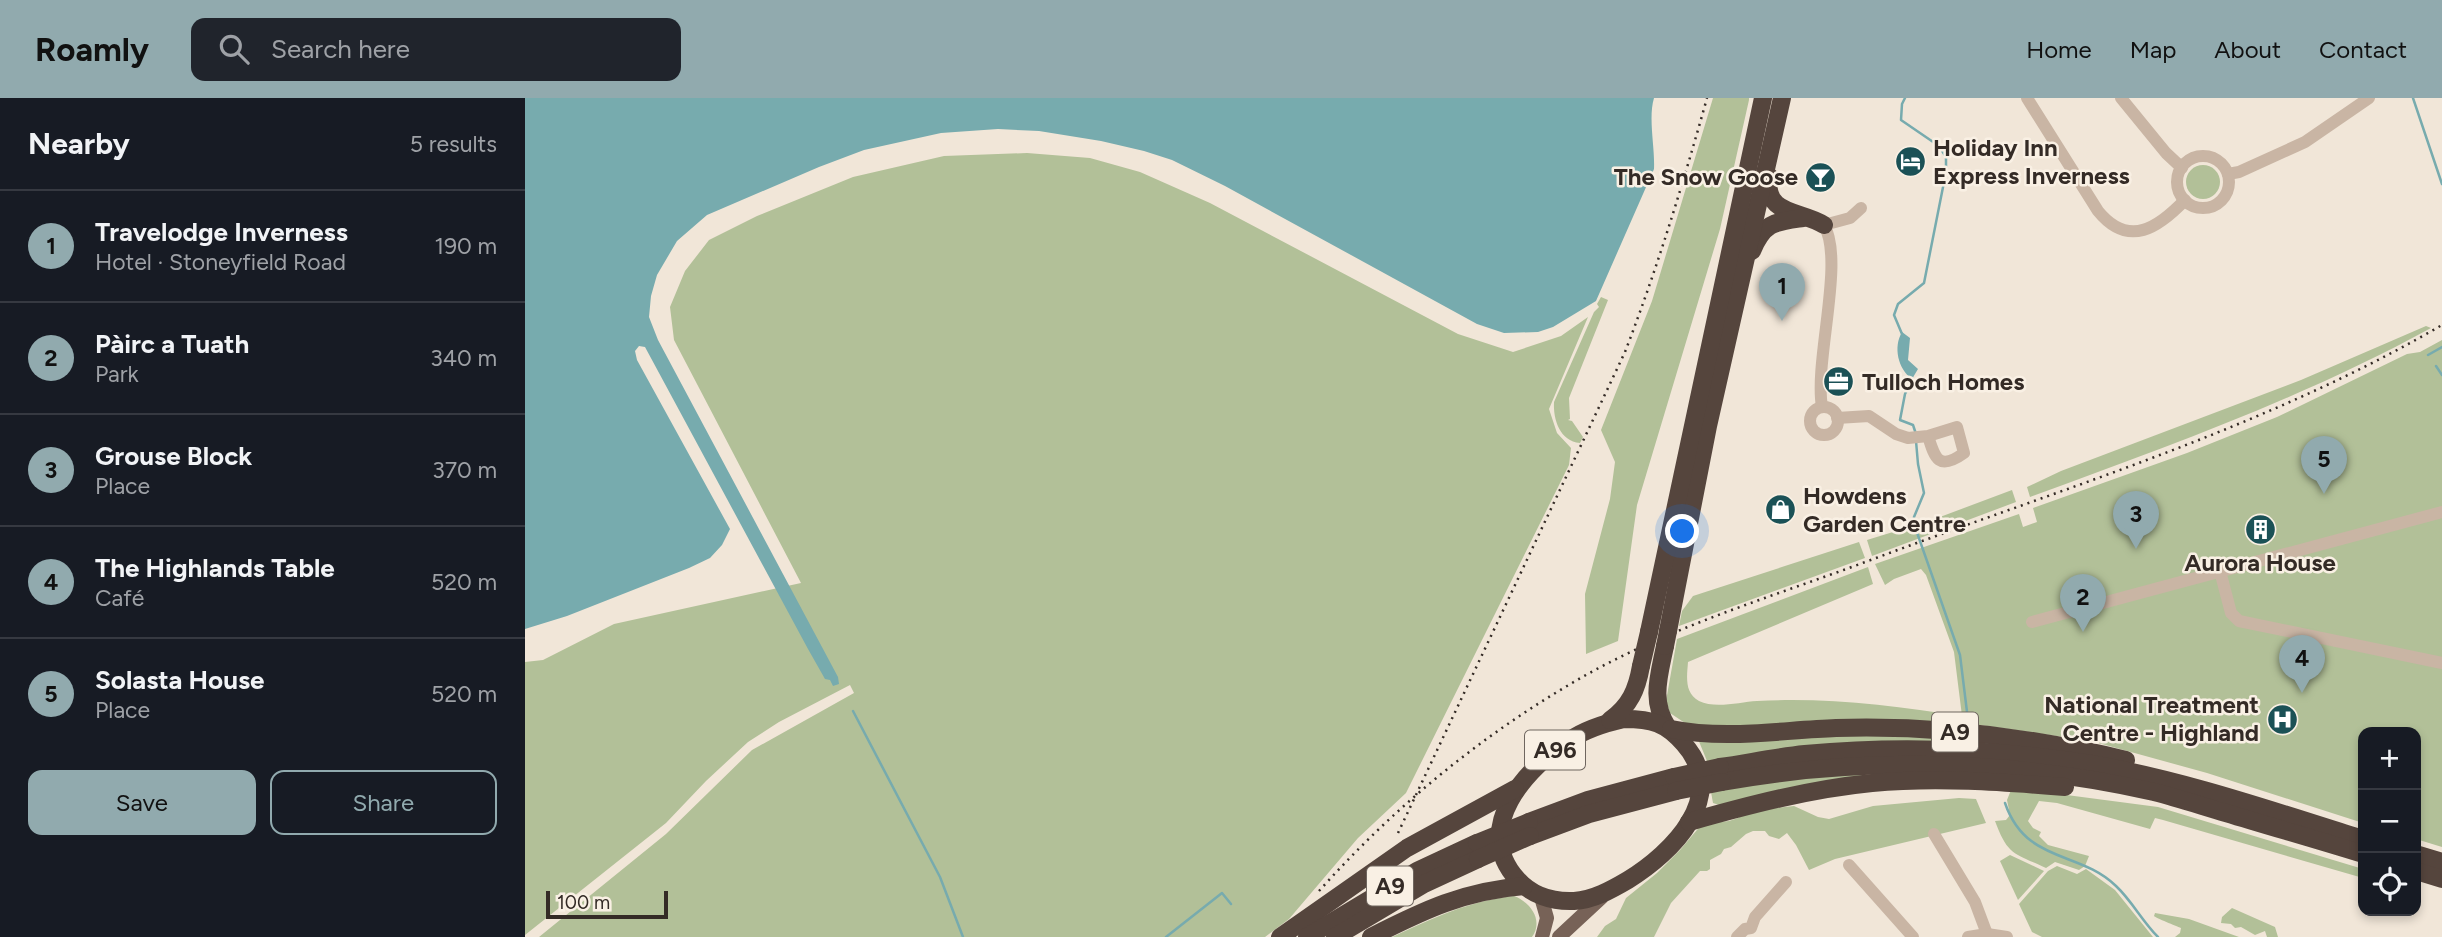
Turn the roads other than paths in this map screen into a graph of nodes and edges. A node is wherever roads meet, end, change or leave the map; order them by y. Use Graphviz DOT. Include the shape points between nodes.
graph roads {
  1 [pos="1763,98"];
  2 [pos="2027,98"];
  3 [pos="2121,98"];
  4 [pos="2369,98"];
  5 [pos="1781,102"];
  6 [pos="2182,168"];
  7 [pos="2228,174"];
  8 [pos="2185,200"];
  9 [pos="1861,208"];
  10 [pos="1815,221"];
  11 [pos="1734,310"];
  12 [pos="1822,407"];
  13 [pos="1837,418"];
  14 [pos="1920,437"];
  15 [pos="2442,512"];
  16 [pos="2220,571"];
  17 [pos="2032,622"];
  18 [pos="2442,663"];
  19 [pos="1604,724"];
  20 [pos="1670,729"];
  21 [pos="1721,774"];
  22 [pos="1515,789"];
  23 [pos="2158,793"];
  24 [pos="2297,818"];
  25 [pos="1689,822"];
  26 [pos="1934,834"];
  27 [pos="2358,837"];
  28 [pos="1478,851"];
  29 [pos="2360,853"];
  30 [pos="2421,856"];
  31 [pos="2442,862"];
  32 [pos="1849,865"];
  33 [pos="2421,873"];
  34 [pos="2442,879"];
  35 [pos="1786,882"];
  36 [pos="1524,886"];
  37 [pos="1612,889"];
  38 [pos="1541,897"];
  39 [pos="1751,928"];
  40 [pos="1987,934"];
  41 [pos="1762,936"];
  42 [pos="1280,937"];
  43 [pos="1307,937"];
  44 [pos="1335,937"];
  45 [pos="1371,937"];
  46 [pos="1542,937"];
  47 [pos="1559,937"];
  48 [pos="1737,937"];
  49 [pos="1913,937"];
  50 [pos="1968,937"];
  51 [pos="2007,937"];
  1 -- 19 [label="highway, A96, bridge" via="1641,666 1627,705"];
  2 -- 8 [label="street" via="2098,211 2111,224 2129,230 2150,229"];
  3 -- 6 [label="street"];
  4 -- 7 [label="street" via="2305,142"];
  5 -- 10 [label="highway" via="1769,190 1782,209"];
  5 -- 11 [label="highway, A96"];
  6 -- 7 [label="street" via="2196,157 2209,156"];
  6 -- 8 [label="street" via="2178,188"];
  7 -- 8 [label="street" via="2227,191 2217,204 2204,208"];
  9 -- 10 [label="street" via="1850,218"];
  10 -- 11 [label="highway" via="1776,222 1761,234"];
  10 -- 12 [label="street" via="1829,236"];
  11 -- 20 [label="highway, A96" via="1657,698 1659,712"];
  12 -- 13 [label="street"];
  12 -- 13 [label="street" via="1812,413 1807,426 1827,440"];
  13 -- 14 [label="street" via="1869,416 1901,436"];
  15 -- 16 [label="street"];
  16 -- 17 [label="street"];
  16 -- 18 [label="street" via="2231,613 2239,621"];
  19 -- 20 [label="highway, A96" via="1637,719"];
  19 -- 22 [label="highway, A96" via="1571,739"];
  20 -- 24 [label="highway, A9" via="1703,735 1906,728 2010,737 2201,779 2258,797"];
  20 -- 25 [label="highway, A96" via="1686,746 1700,775 1700,795"];
  21 -- 23 [label="highway, A9" via="1905,764 1997,767"];
  21 -- 24 [label="highway, A9" via="1803,755 1852,751 1998,752 2146,776"];
  21 -- 28 [label="highway, A9, bridge" via="1529,829"];
  22 -- 36 [label="highway, A96" via="1501,824 1500,840 1511,872"];
  22 -- 42 [label="highway, A9" via="1407,848"];
  23 -- 25 [label="highway, A9" via="1948,780 1873,783 1809,792"];
  23 -- 29 [label="highway, A9"];
  24 -- 27 [label="highway, A9"];
  25 -- 37 [label="highway, A96" via="1653,864"];
  26 -- 40 [label="street" via="1975,902"];
  28 -- 43 [label="highway, A9" via="1379,892"];
  28 -- 44 [label="highway, A9"];
  30 -- 31 [label="highway"];
  32 -- 49 [label="street"];
  33 -- 34 [label="highway"];
  35 -- 39 [label="street" via="1760,910"];
  36 -- 38 [label="highway, A96"];
  36 -- 45 [label="highway, A9" via="1452,899"];
  37 -- 38 [label="highway, A96" via="1574,901"];
  37 -- 47 [label="main road"];
  38 -- 46 [label="main road" via="1547,918"];
  39 -- 41 [label="street"];
  39 -- 48 [label="street"];
  40 -- 50 [label="street"];
  40 -- 51 [label="street"];
}
